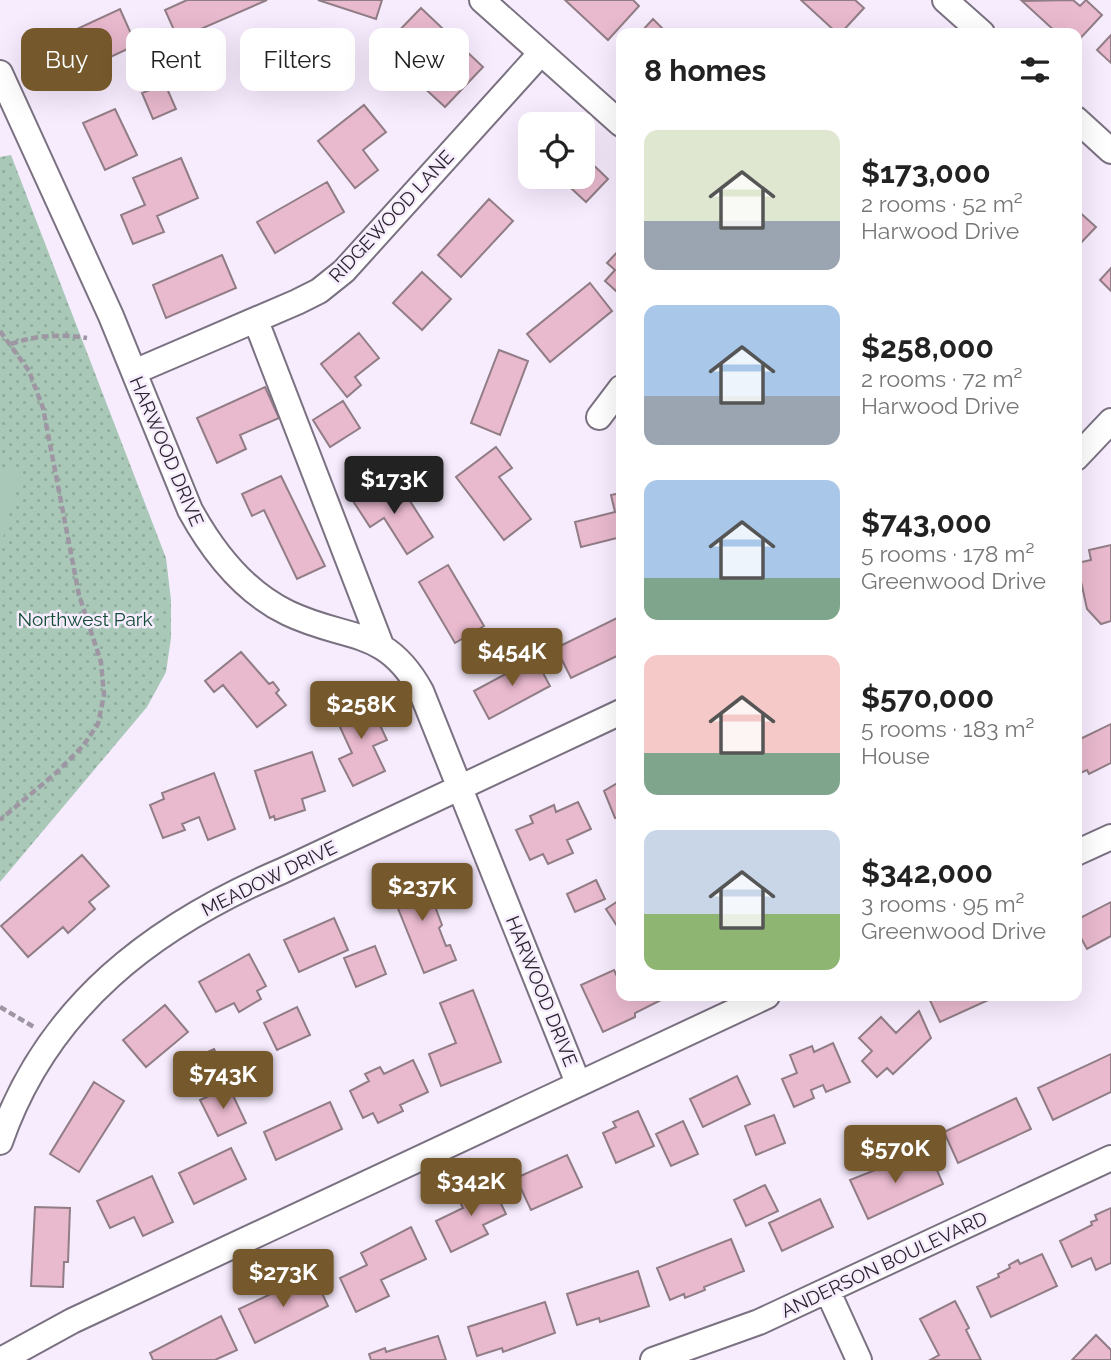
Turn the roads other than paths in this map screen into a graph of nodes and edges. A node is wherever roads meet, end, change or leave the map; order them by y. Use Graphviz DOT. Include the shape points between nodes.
graph roads {
  1 [pos="482,0"];
  2 [pos="945,0"];
  3 [pos="976,28"];
  4 [pos="541,53"];
  5 [pos="0,73"];
  6 [pos="616,120"];
  7 [pos="1082,124"];
  8 [pos="1111,150"];
  9 [pos="256,321"];
  10 [pos="134,372"];
  11 [pos="616,395"];
  12 [pos="599,418"];
  13 [pos="1111,421"];
  14 [pos="1082,452"];
  15 [pos="381,645"];
  16 [pos="616,714"];
  17 [pos="460,788"];
  18 [pos="1111,837"];
  19 [pos="1082,850"];
  20 [pos="756,1001"];
  21 [pos="578,1083"];
  22 [pos="0,1142"];
  23 [pos="1111,1158"];
  24 [pos="828,1292"];
  25 [pos="1,1355"];
  26 [pos="653,1360"];
  27 [pos="859,1360"];
  1 -- 4 [label="street"];
  2 -- 3 [label="street"];
  4 -- 6 [label="street"];
  4 -- 9 [label="street, RIDGEWOOD LANE" via="344,271 319,291"];
  5 -- 10 [label="street, HARWOOD DRIVE"];
  7 -- 8 [label="street"];
  9 -- 10 [label="street, RIDGEWOOD LANE"];
  9 -- 15 [label="street"];
  10 -- 15 [label="street, HARWOOD DRIVE" via="190,510 225,565 286,612"];
  11 -- 12 [label="street"];
  13 -- 14 [label="street"];
  15 -- 17 [label="street, HARWOOD DRIVE" via="410,671"];
  16 -- 17 [label="street, MEADOW DRIVE"];
  17 -- 21 [label="street, HARWOOD DRIVE"];
  17 -- 22 [label="street, MEADOW DRIVE" via="233,892 142,949 101,984 45,1049 10,1112"];
  18 -- 19 [label="street"];
  20 -- 21 [label="street"];
  21 -- 25 [label="street"];
  23 -- 24 [label="street, ANDERSON BOULEVARD"];
  24 -- 26 [label="street, ANDERSON BOULEVARD"];
  24 -- 27 [label="street"];
}
